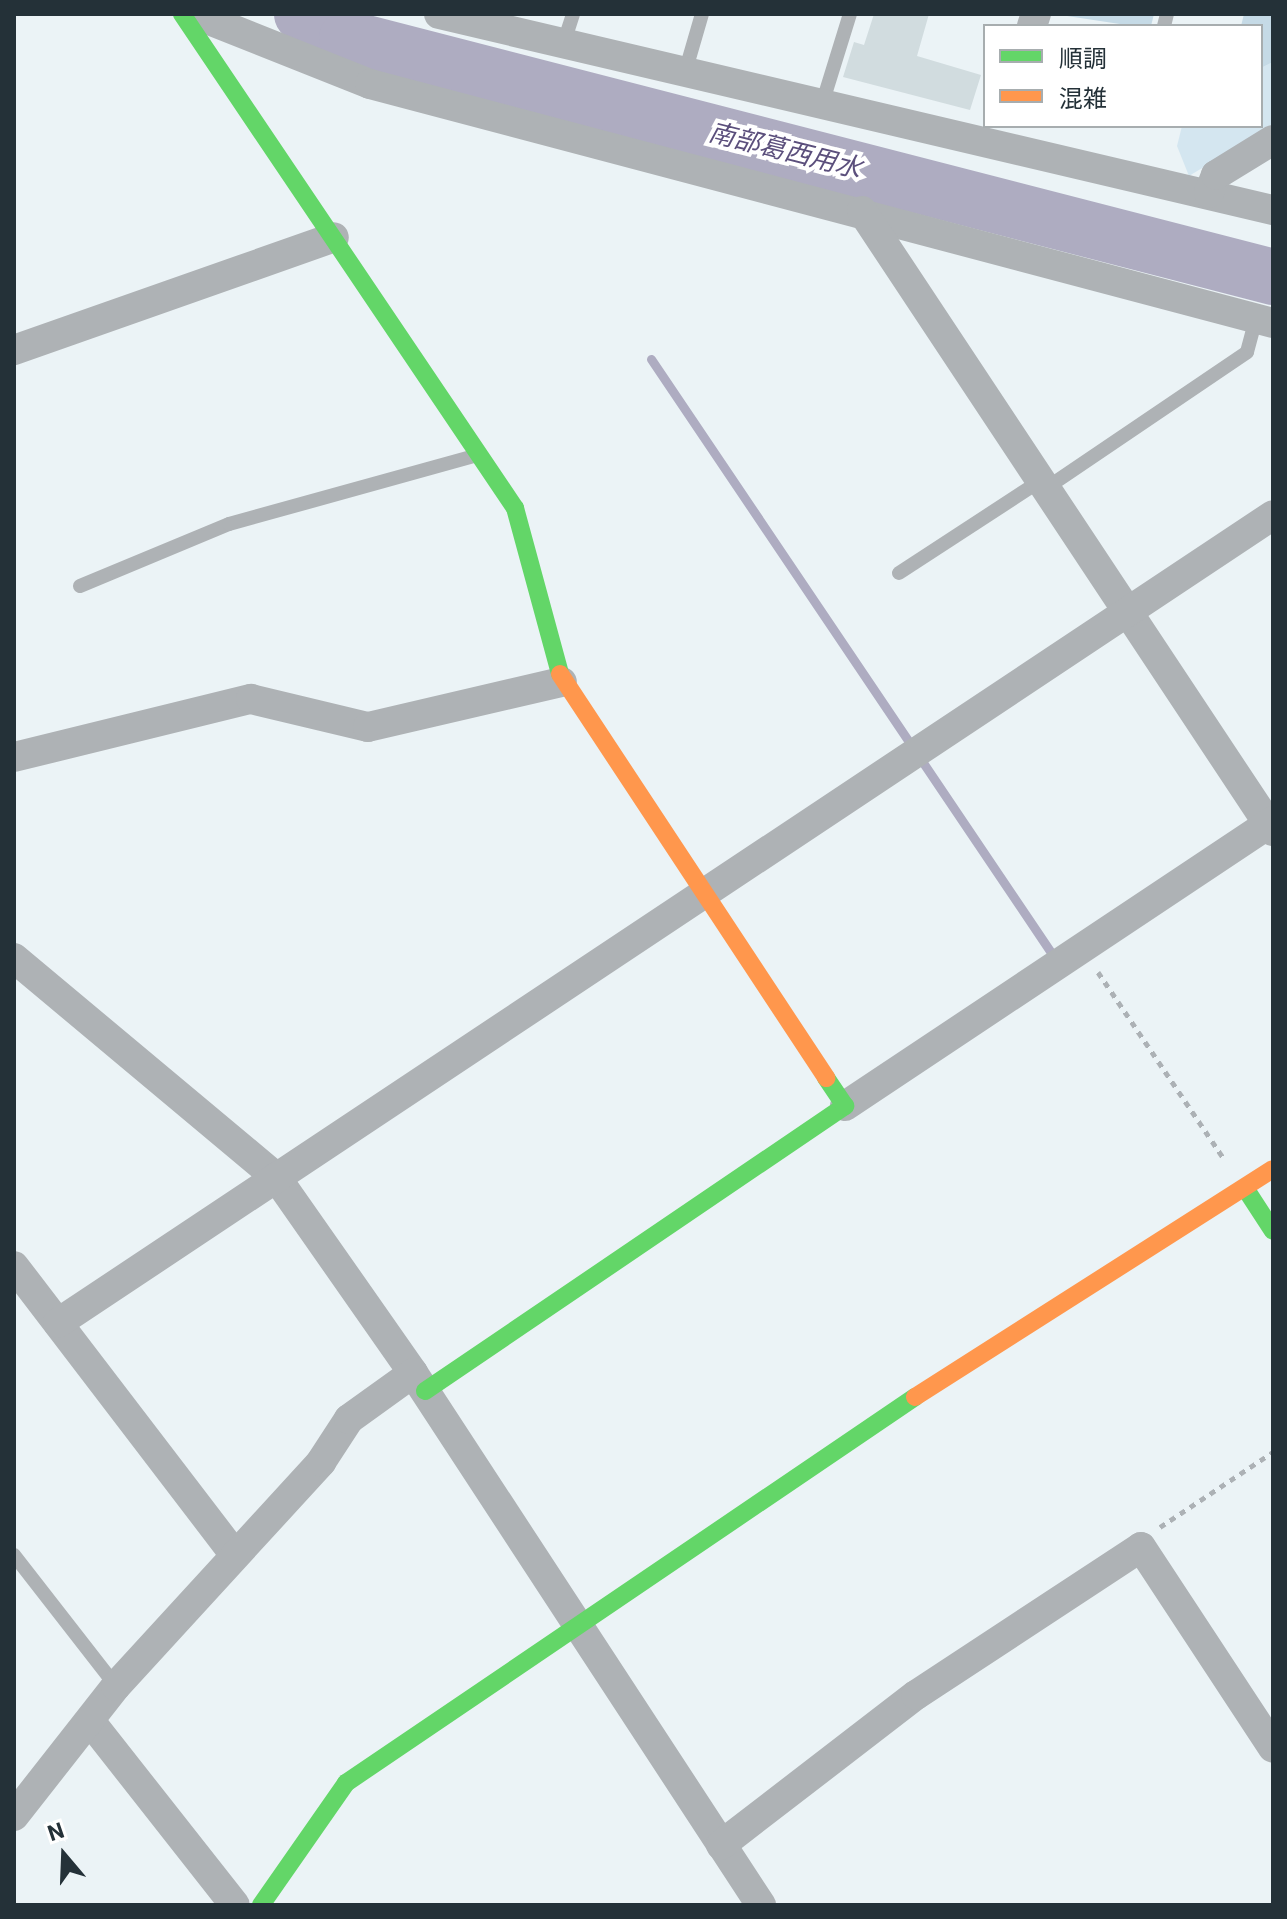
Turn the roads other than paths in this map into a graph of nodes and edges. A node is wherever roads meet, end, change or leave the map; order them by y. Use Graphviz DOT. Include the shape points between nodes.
graph roads {
  1 [pos="182,14"];
  2 [pos="194,14"];
  3 [pos="439,14"];
  4 [pos="702,14"];
  5 [pos="850,14"];
  6 [pos="569,28"];
  7 [pos="686,69"];
  8 [pos="823,101"];
  9 [pos="1001,134"];
  10 [pos="1273,140"];
  11 [pos="1209,193"];
  12 [pos="1273,210"];
  13 [pos="862,211"];
  14 [pos="334,237"];
  15 [pos="1264,321"];
  16 [pos="14,350"];
  17 [pos="478,455"];
  18 [pos="1042,485"];
  19 [pos="1273,515"];
  20 [pos="899,573"];
  21 [pos="80,586"];
  22 [pos="1127,612"];
  23 [pos="562,682"];
  24 [pos="14,757"];
  25 [pos="1271,825"];
  26 [pos="702,891"];
  27 [pos="14,958"];
  28 [pos="845,1106"];
  29 [pos="1273,1169"];
  30 [pos="276,1177"];
  31 [pos="1245,1188"];
  32 [pos="1273,1231"];
  33 [pos="14,1266"];
  34 [pos="58,1323"];
  35 [pos="419,1382"];
  36 [pos="234,1554"];
  37 [pos="14,1555"];
  38 [pos="578,1630"];
  39 [pos="116,1686"];
  40 [pos="90,1721"];
  41 [pos="1273,1748"];
  42 [pos="14,1816"];
  43 [pos="721,1845"];
  44 [pos="235,1905"];
  45 [pos="261,1905"];
  46 [pos="761,1905"];
  1 -- 14 [label="street"];
  2 -- 13 [label="street" via="370,84"];
  3 -- 6 [label="street"];
  4 -- 7 [label="lane"];
  5 -- 8 [label="lane"];
  6 -- 7 [label="street"];
  7 -- 8 [label="street"];
  8 -- 9 [label="street"];
  9 -- 11 [label="street"];
  10 -- 11 [label="street" via="1216,175"];
  11 -- 12 [label="street"];
  13 -- 15 [label="street"];
  13 -- 18 [label="street"];
  14 -- 16 [label="street"];
  14 -- 17 [label="street"];
  15 -- 18 [label="lane" via="1247,352"];
  17 -- 21 [label="lane" via="229,524"];
  17 -- 23 [label="street" via="515,508"];
  18 -- 20 [label="lane"];
  18 -- 22 [label="street"];
  19 -- 22 [label="street"];
  22 -- 25 [label="street"];
  22 -- 26 [label="street"];
  23 -- 24 [label="street" via="368,727 251,699"];
  23 -- 26 [label="street"];
  25 -- 28 [label="street"];
  26 -- 28 [label="street"];
  26 -- 30 [label="street"];
  27 -- 30 [label="street"];
  28 -- 35 [label="street"];
  29 -- 31 [label="street"];
  30 -- 34 [label="street"];
  30 -- 35 [label="street"];
  31 -- 32 [label="street"];
  31 -- 38 [label="street" via="998,1341"];
  33 -- 34 [label="street"];
  34 -- 36 [label="street"];
  35 -- 36 [label="street" via="349,1419 321,1462"];
  35 -- 38 [label="street"];
  36 -- 39 [label="street"];
  37 -- 39 [label="lane"];
  38 -- 43 [label="street"];
  38 -- 45 [label="street" via="346,1783"];
  39 -- 40 [label="street"];
  40 -- 42 [label="street"];
  40 -- 44 [label="street"];
  41 -- 43 [label="street" via="1141,1547 916,1695"];
  43 -- 46 [label="street"];
}
